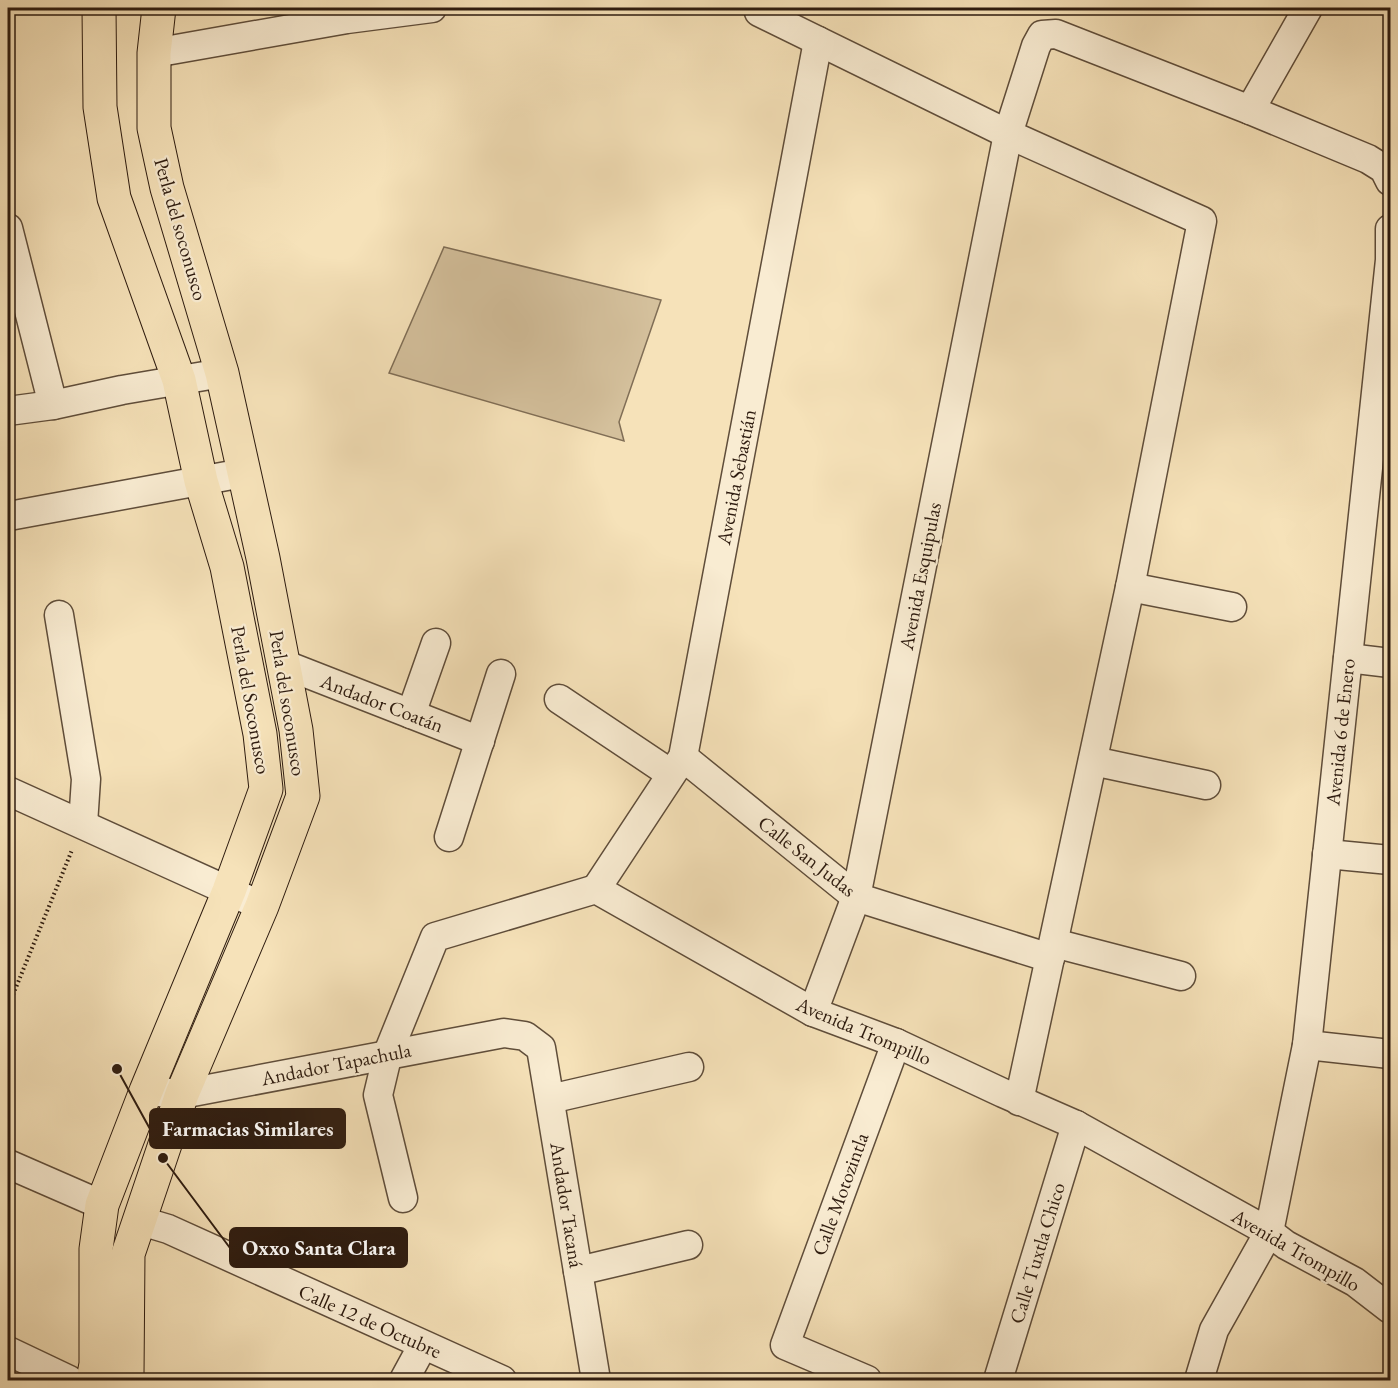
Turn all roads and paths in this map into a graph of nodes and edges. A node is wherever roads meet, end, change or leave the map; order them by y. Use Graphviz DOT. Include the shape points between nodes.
graph roads {
  1 [pos="99,8"];
  2 [pos="159,8"];
  3 [pos="432,8"];
  4 [pos="1308,8"];
  5 [pos="759,12"];
  6 [pos="347,13"];
  7 [pos="818,41"];
  8 [pos="154,53"];
  9 [pos="1250,110"];
  10 [pos="1008,134"];
  11 [pos="1387,175"];
  12 [pos="8,228"];
  13 [pos="1390,229"];
  14 [pos="1390,260"];
  15 [pos="222,373"];
  16 [pos="180,380"];
  17 [pos="53,405"];
  18 [pos="8,411"];
  19 [pos="1379,462"];
  20 [pos="243,473"];
  21 [pos="201,481"];
  22 [pos="9,516"];
  23 [pos="1130,587"];
  24 [pos="1232,607"];
  25 [pos="59,615"];
  26 [pos="436,643"];
  27 [pos="1348,658"];
  28 [pos="1390,663"];
  29 [pos="284,664"];
  30 [pos="501,674"];
  31 [pos="559,699"];
  32 [pos="411,714"];
  33 [pos="480,741"];
  34 [pos="1093,761"];
  35 [pos="677,765"];
  36 [pos="1206,785"];
  37 [pos="8,791"];
  38 [pos="83,824"];
  39 [pos="448,837"];
  40 [pos="1327,854"];
  41 [pos="1390,860"];
  42 [pos="596,889"];
  43 [pos="229,891"];
  44 [pos="856,897"];
  45 [pos="262,906"];
  46 [pos="1052,950"];
  47 [pos="1181,976"];
  48 [pos="8,1007"];
  49 [pos="813,1012"];
  50 [pos="525,1036"];
  51 [pos="896,1042"];
  52 [pos="1307,1045"];
  53 [pos="388,1053"];
  54 [pos="1390,1054"];
  55 [pos="688,1067"];
  56 [pos="146,1091"];
  57 [pos="182,1094"];
  58 [pos="550,1100"];
  59 [pos="1019,1101"];
  60 [pos="1076,1125"];
  61 [pos="8,1164"];
  62 [pos="404,1198"];
  63 [pos="102,1204"];
  64 [pos="138,1220"];
  65 [pos="1269,1232"];
  66 [pos="688,1245"];
  67 [pos="578,1271"];
  68 [pos="1390,1281"];
  69 [pos="1355,1282"];
  70 [pos="1390,1309"];
  71 [pos="423,1345"];
  72 [pos="8,1351"];
  73 [pos="130,1379"];
  74 [pos="69,1380"];
  75 [pos="93,1380"];
  76 [pos="404,1380"];
  77 [pos="502,1380"];
  78 [pos="596,1380"];
  79 [pos="867,1380"];
  80 [pos="998,1380"];
  81 [pos="1199,1380"];
  1 -- 16 [label="main road, Perla del Soconusco" via="100,107 114,198"];
  2 -- 8 [label="main road, Perla del soconusco"];
  3 -- 6 [label="street"];
  4 -- 9 [label="street"];
  5 -- 7 [label="street"];
  6 -- 8 [label="street"];
  7 -- 10 [label="street"];
  7 -- 35 [label="street, Avenida Sebastián"];
  8 -- 15 [label="main road, Perla del soconusco" via="154,128 167,188"];
  9 -- 10 [label="street, Avenida Esquipulas" via="1056,34 1042,35"];
  9 -- 11 [label="street" via="1368,159"];
  10 -- 23 [label="street" via="1202,221"];
  10 -- 44 [label="street, Avenida Esquipulas"];
  12 -- 17 [label="street"];
  13 -- 14 [label="street, Avenida 6 de Enero"];
  14 -- 19 [label="street, Avenida 6 de Enero"];
  15 -- 16 [label="street"];
  15 -- 20 [label="main road, Perla del soconusco"];
  16 -- 17 [label="street"];
  16 -- 21 [label="main road, Perla del Soconusco"];
  17 -- 18 [label="street"];
  19 -- 27 [label="street, Avenida 6 de Enero"];
  20 -- 21 [label="street"];
  20 -- 29 [label="main road, Perla del soconusco"];
  21 -- 22 [label="street"];
  21 -- 43 [label="main road, Perla del Soconusco" via="227,567 260,734 266,789"];
  23 -- 24 [label="street"];
  23 -- 34 [label="street"];
  25 -- 38 [label="street" via="86,779"];
  26 -- 32 [label="street"];
  27 -- 28 [label="street"];
  27 -- 40 [label="street, Avenida 6 de Enero"];
  29 -- 32 [label="street, Andador Coatán"];
  29 -- 45 [label="main road, Perla del soconusco" via="303,796"];
  30 -- 33 [label="street"];
  31 -- 35 [label="street, Calle San Judas"];
  32 -- 33 [label="street, Andador Coatán"];
  33 -- 39 [label="street"];
  34 -- 36 [label="street"];
  34 -- 46 [label="street"];
  35 -- 42 [label="street, Avenida Sebastián"];
  35 -- 44 [label="street, Calle San Judas"];
  37 -- 38 [label="street"];
  38 -- 43 [label="street"];
  38 -- 48 [label="path"];
  40 -- 41 [label="street"];
  40 -- 52 [label="street, Avenida 6 de Enero"];
  42 -- 49 [label="street, Avenida Trompillo"];
  42 -- 53 [label="street" via="435,937"];
  43 -- 45 [label="street"];
  43 -- 56 [label="main road, Perla del Soconusco"];
  44 -- 46 [label="street, Calle San Judas"];
  44 -- 49 [label="street, Avenida Esquipulas"];
  45 -- 57 [label="main road, Perla del soconusco"];
  46 -- 47 [label="street, Calle San Judas"];
  46 -- 59 [label="street"];
  49 -- 51 [label="street, Avenida Trompillo"];
  50 -- 53 [label="street, Andador Tapachula" via="504,1033"];
  50 -- 58 [label="street, Andador Tacaná" via="541,1048"];
  51 -- 59 [label="street, Avenida Trompillo"];
  51 -- 79 [label="street, Calle Motozintla" via="785,1345"];
  52 -- 54 [label="street"];
  52 -- 65 [label="street, Avenida 6 de Enero"];
  53 -- 57 [label="street, Andador Tapachula"];
  53 -- 62 [label="street" via="378,1095"];
  55 -- 58 [label="street"];
  56 -- 57 [label="street, Andador Tapachula"];
  56 -- 63 [label="main road, Perla del Soconusco"];
  57 -- 64 [label="main road, Perla del soconusco"];
  58 -- 67 [label="street, Andador Tacaná"];
  59 -- 60 [label="street, Avenida Trompillo"];
  60 -- 65 [label="street, Avenida Trompillo"];
  60 -- 80 [label="street, Calle Tuxtla Chico"];
  61 -- 63 [label="street"];
  63 -- 75 [label="main road, Perla del Soconusco" via="96,1249"];
  64 -- 71 [label="street, Calle 12 de Octubre" via="168,1229"];
  64 -- 73 [label="main road, Perla del soconusco" via="128,1254"];
  65 -- 69 [label="street, Avenida Trompillo"];
  65 -- 81 [label="street, Avenida 6 de Enero" via="1214,1330"];
  66 -- 67 [label="street"];
  67 -- 78 [label="street, Andador Tacaná"];
  68 -- 69 [label="street"];
  69 -- 70 [label="street, Avenida Trompillo"];
  71 -- 76 [label="street"];
  71 -- 77 [label="street, Calle 12 de Octubre"];
  72 -- 74 [label="street"];
}
